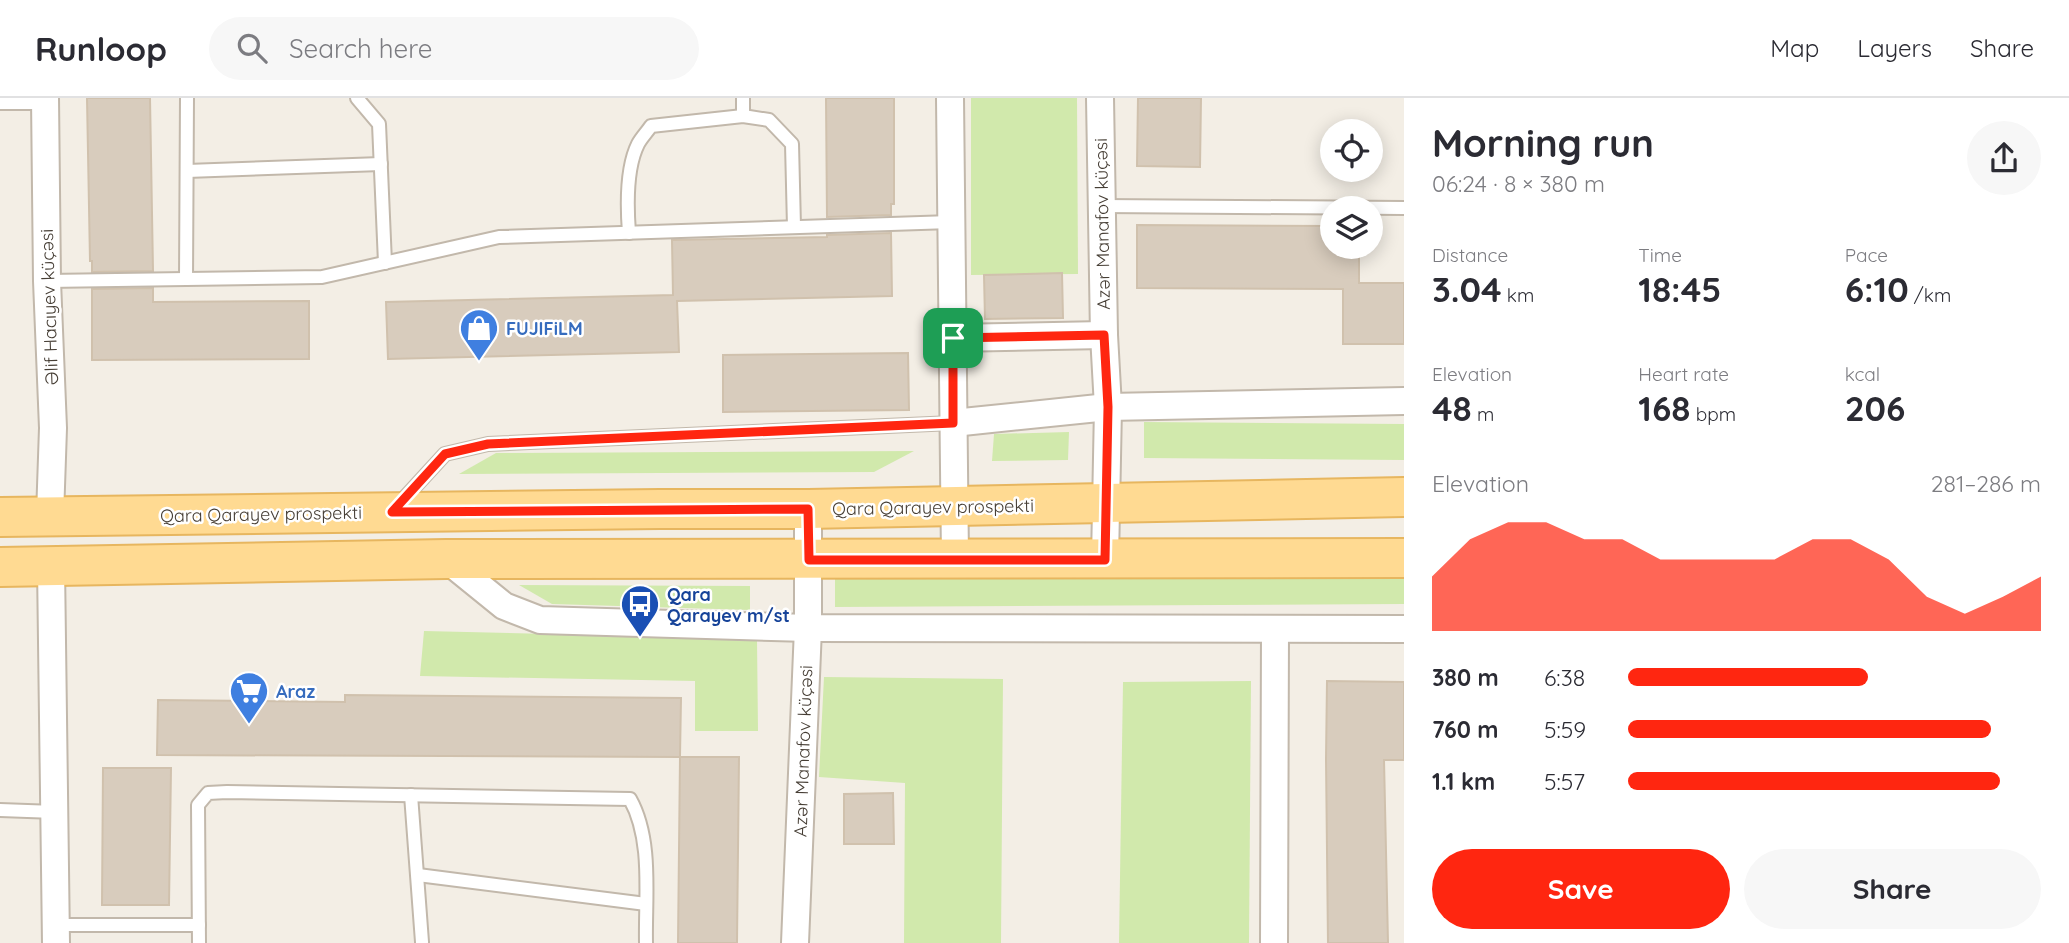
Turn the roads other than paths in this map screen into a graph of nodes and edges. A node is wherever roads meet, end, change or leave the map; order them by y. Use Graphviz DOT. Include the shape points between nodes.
graph roads {
  1 [pos="187,98"];
  2 [pos="357,98"];
  3 [pos="743,98"];
  4 [pos="950,98"];
  5 [pos="1100,98"];
  6 [pos="45,100"];
  7 [pos="0,103"];
  8 [pos="743,116"];
  9 [pos="381,164"];
  10 [pos="187,171"];
  11 [pos="1102,206"];
  12 [pos="1404,208"];
  13 [pos="951,222"];
  14 [pos="794,227"];
  15 [pos="629,233"];
  16 [pos="385,263"];
  17 [pos="186,279"];
  18 [pos="47,281"];
  19 [pos="1104,335"];
  20 [pos="953,338"];
  21 [pos="1404,401"];
  22 [pos="1108,407"];
  23 [pos="953,423"];
  24 [pos="1404,498"];
  25 [pos="1106,504"];
  26 [pos="954,505"];
  27 [pos="808,509"];
  28 [pos="392,512"];
  29 [pos="50,516"];
  30 [pos="0,517"];
  31 [pos="1404,558"];
  32 [pos="446,559"];
  33 [pos="956,559"];
  34 [pos="809,560"];
  35 [pos="1105,560"];
  36 [pos="51,566"];
  37 [pos="0,567"];
  38 [pos="808,628"];
  39 [pos="1404,629"];
  40 [pos="1275,630"];
  41 [pos="411,795"];
  42 [pos="0,810"];
  43 [pos="55,812"];
  44 [pos="418,875"];
  45 [pos="646,904"];
  46 [pos="198,925"];
  47 [pos="56,934"];
  48 [pos="422,942"];
  49 [pos="199,943"];
  50 [pos="646,943"];
  51 [pos="796,943"];
  52 [pos="1274,943"];
  1 -- 10 [label="lane"];
  2 -- 9 [label="lane" via="379,124"];
  3 -- 8 [label="lane"];
  4 -- 13 [label="street"];
  5 -- 11 [label="street, Azər Manafov küçəsi"];
  6 -- 7 [label="lane"];
  6 -- 18 [label="street, Əlif Hacıyev küçəsi"];
  8 -- 14 [label="lane" via="769,120 792,144"];
  8 -- 15 [label="lane" via="651,126 638,144 632,167"];
  9 -- 10 [label="lane"];
  9 -- 16 [label="lane"];
  10 -- 17 [label="lane"];
  11 -- 12 [label="lane"];
  11 -- 19 [label="street, Azər Manafov küçəsi"];
  13 -- 14 [label="lane"];
  13 -- 20 [label="street"];
  14 -- 15 [label="lane"];
  15 -- 16 [label="lane" via="499,237"];
  16 -- 17 [label="lane" via="322,277"];
  17 -- 18 [label="lane"];
  18 -- 29 [label="street, Əlif Hacıyev küçəsi" via="53,428"];
  19 -- 20 [label="street"];
  19 -- 22 [label="street, Azər Manafov küçəsi"];
  20 -- 23 [label="street"];
  21 -- 22 [label="street"];
  22 -- 23 [label="street"];
  22 -- 25 [label="street, Azər Manafov küçəsi"];
  23 -- 26 [label="street"];
  23 -- 28 [label="lane" via="488,444 445,454"];
  24 -- 25 [label="main road, Qara Qarayev prospekti"];
  25 -- 26 [label="main road, Qara Qarayev prospekti"];
  25 -- 35 [label="street, Azər Manafov küçəsi"];
  26 -- 27 [label="main road, Qara Qarayev prospekti"];
  26 -- 33 [label="street"];
  27 -- 28 [label="main road, Qara Qarayev prospekti"];
  27 -- 34 [label="street, Azər Manafov küçəsi"];
  28 -- 29 [label="main road, Qara Qarayev prospekti"];
  29 -- 30 [label="main road, Qara Qarayev prospekti"];
  31 -- 35 [label="main road"];
  32 -- 34 [label="main road"];
  32 -- 36 [label="main road"];
  32 -- 38 [label="street" via="504,606 540,620"];
  33 -- 34 [label="main road"];
  33 -- 35 [label="main road"];
  34 -- 38 [label="street, Azər Manafov küçəsi"];
  36 -- 37 [label="main road"];
  36 -- 43 [label="street"];
  38 -- 40 [label="street"];
  38 -- 51 [label="street, Azər Manafov küçəsi"];
  39 -- 40 [label="street"];
  40 -- 52 [label="street"];
  41 -- 44 [label="lane"];
  41 -- 45 [label="lane" via="630,799 645,846"];
  41 -- 46 [label="lane" via="208,793 198,805"];
  42 -- 43 [label="lane"];
  43 -- 47 [label="street"];
  44 -- 45 [label="lane"];
  44 -- 48 [label="lane"];
  45 -- 50 [label="lane"];
  46 -- 47 [label="lane"];
  46 -- 49 [label="lane"];
}
